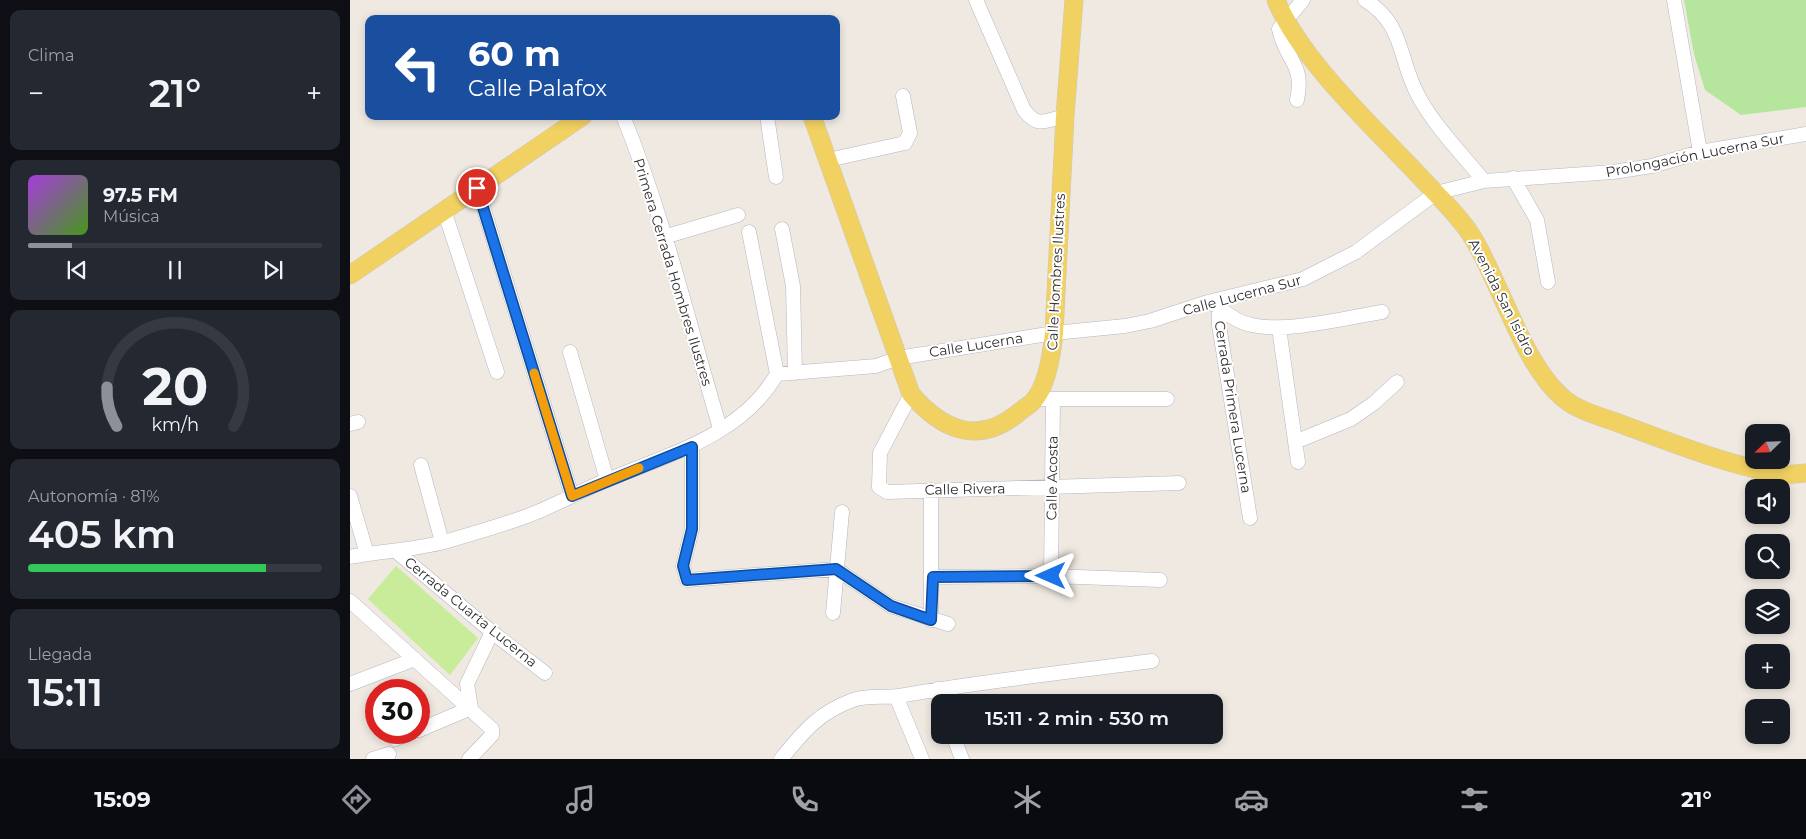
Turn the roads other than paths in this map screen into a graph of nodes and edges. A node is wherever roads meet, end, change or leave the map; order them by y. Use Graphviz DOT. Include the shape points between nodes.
graph roads {
  1 [pos="976,0"];
  2 [pos="1074,0"];
  3 [pos="1276,0"];
  4 [pos="1303,0"];
  5 [pos="1365,0"];
  6 [pos="1674,0"];
  7 [pos="1284,20"];
  8 [pos="903,96"];
  9 [pos="1297,100"];
  10 [pos="1065,116"];
  11 [pos="577,120"];
  12 [pos="625,120"];
  13 [pos="768,120"];
  14 [pos="813,120"];
  15 [pos="1806,134"];
  16 [pos="1700,152"];
  17 [pos="828,160"];
  18 [pos="776,177"];
  19 [pos="1513,178"];
  20 [pos="1484,181"];
  21 [pos="477,188"];
  22 [pos="1436,193"];
  23 [pos="444,210"];
  24 [pos="738,215"];
  25 [pos="782,229"];
  26 [pos="749,232"];
  27 [pos="664,237"];
  28 [pos="350,275"];
  29 [pos="1548,282"];
  30 [pos="1213,304"];
  31 [pos="1382,312"];
  32 [pos="1278,328"];
  33 [pos="1054,333"];
  34 [pos="570,352"];
  35 [pos="898,358"];
  36 [pos="498,372"];
  37 [pos="795,373"];
  38 [pos="777,374"];
  39 [pos="1397,382"];
  40 [pos="911,394"];
  41 [pos="1035,399"];
  42 [pos="1053,399"];
  43 [pos="1167,399"];
  44 [pos="720,428"];
  45 [pos="1295,442"];
  46 [pos="692,447"];
  47 [pos="1298,462"];
  48 [pos="421,464"];
  49 [pos="1806,473"];
  50 [pos="607,480"];
  51 [pos="1179,483"];
  52 [pos="1052,487"];
  53 [pos="931,490"];
  54 [pos="350,496"];
  55 [pos="572,496"];
  56 [pos="842,512"];
  57 [pos="1250,518"];
  58 [pos="442,542"];
  59 [pos="398,552"];
  60 [pos="367,554"];
  61 [pos="350,557"];
  62 [pos="836,569"];
  63 [pos="1051,576"];
  64 [pos="933,577"];
  65 [pos="1160,580"];
  66 [pos="350,601"];
  67 [pos="833,613"];
  68 [pos="931,620"];
  69 [pos="948,624"];
  70 [pos="492,632"];
  71 [pos="415,659"];
  72 [pos="1152,661"];
  73 [pos="545,673"];
  74 [pos="350,684"];
  75 [pos="937,688"];
  76 [pos="939,694"];
  77 [pos="896,696"];
  78 [pos="471,708"];
  79 [pos="430,725"];
  80 [pos="957,744"];
  81 [pos="389,754"];
  82 [pos="373,759"];
  83 [pos="469,759"];
  84 [pos="781,759"];
  85 [pos="922,759"];
  86 [pos="962,759"];
  1 -- 10 [label="street" via="1024,110 1038,123"];
  2 -- 10 [label="main road, Calle Hombres Ilustres"];
  3 -- 7 [label="main road, Avenida San Isidro"];
  4 -- 7 [label="street"];
  5 -- 20 [label="street" via="1376,6 1391,22 1418,96 1432,119"];
  6 -- 16 [label="street"];
  7 -- 9 [label="street" via="1279,29 1280,38 1297,68 1300,84"];
  7 -- 22 [label="main road, Avenida San Isidro" via="1325,74"];
  8 -- 17 [label="street" via="910,133 905,143"];
  10 -- 33 [label="main road, Calle Hombres Ilustres"];
  11 -- 21 [label="main road"];
  12 -- 27 [label="street, Primera Cerrada Hombres Ilustres"];
  13 -- 18 [label="street"];
  14 -- 17 [label="main road, Calle Hombres Ilustres"];
  15 -- 16 [label="street, Prolongación Lucerna Sur"];
  16 -- 19 [label="street, Prolongación Lucerna Sur" via="1652,166 1613,172"];
  17 -- 35 [label="main road, Calle Hombres Ilustres"];
  19 -- 20 [label="street, Prolongación Lucerna Sur"];
  19 -- 29 [label="street" via="1537,220"];
  20 -- 22 [label="street, Prolongación Lucerna Sur"];
  21 -- 23 [label="main road"];
  21 -- 55 [label="street"];
  22 -- 30 [label="street, Calle Lucerna Sur" via="1356,252 1303,279"];
  22 -- 49 [label="main road, Avenida San Isidro" via="1472,236 1540,374 1563,399 1583,410 1750,467 1781,474"];
  23 -- 28 [label="main road"];
  23 -- 36 [label="street"];
  24 -- 27 [label="street"];
  25 -- 37 [label="street" via="793,286"];
  26 -- 38 [label="street"];
  27 -- 44 [label="street, Primera Cerrada Hombres Ilustres"];
  30 -- 32 [label="street" via="1229,316 1251,325"];
  30 -- 33 [label="street, Calle Lucerna Sur" via="1126,326"];
  30 -- 57 [label="street, Cerrada Primera Lucerna"];
  31 -- 32 [label="street"];
  32 -- 45 [label="street"];
  33 -- 35 [label="street, Calle Lucerna"];
  33 -- 41 [label="main road, Calle Hombres Ilustres" via="1050,362"];
  34 -- 50 [label="street"];
  35 -- 37 [label="street" via="876,366"];
  35 -- 40 [label="main road, Calle Hombres Ilustres"];
  37 -- 38 [label="street"];
  38 -- 44 [label="street" via="766,393 750,410"];
  39 -- 45 [label="street" via="1351,419"];
  40 -- 41 [label="main road, Calle Hombres Ilustres" via="926,411 946,425 966,431 988,430 1008,421"];
  40 -- 53 [label="street, Calle Rivera" via="880,453 878,487 886,492"];
  41 -- 42 [label="street"];
  42 -- 43 [label="street"];
  42 -- 52 [label="street, Calle Acosta"];
  44 -- 46 [label="street"];
  45 -- 47 [label="street"];
  46 -- 50 [label="street"];
  46 -- 62 [label="street" via="692,529 683,566 687,580"];
  48 -- 58 [label="street"];
  50 -- 55 [label="street"];
  51 -- 52 [label="street, Calle Rivera"];
  52 -- 53 [label="street, Calle Rivera"];
  52 -- 63 [label="street, Calle Acosta"];
  53 -- 64 [label="street"];
  54 -- 60 [label="street"];
  55 -- 58 [label="street" via="528,516"];
  56 -- 62 [label="street"];
  58 -- 59 [label="street"];
  59 -- 60 [label="street"];
  59 -- 70 [label="street, Cerrada Cuarta Lucerna"];
  60 -- 61 [label="street"];
  62 -- 67 [label="street"];
  62 -- 68 [label="street" via="891,606"];
  63 -- 64 [label="street"];
  63 -- 65 [label="street"];
  64 -- 68 [label="street"];
  66 -- 71 [label="street"];
  68 -- 69 [label="street"];
  70 -- 73 [label="street, Cerrada Cuarta Lucerna"];
  70 -- 78 [label="street" via="467,684"];
  71 -- 74 [label="street"];
  71 -- 78 [label="street"];
  72 -- 75 [label="street"];
  75 -- 76 [label="street"];
  75 -- 77 [label="street"];
  77 -- 84 [label="street" via="855,699 830,711 808,725"];
  77 -- 85 [label="street"];
  78 -- 79 [label="street"];
  78 -- 83 [label="street" via="492,729 492,735"];
  80 -- 86 [label="street"];
  81 -- 82 [label="street"];
}
